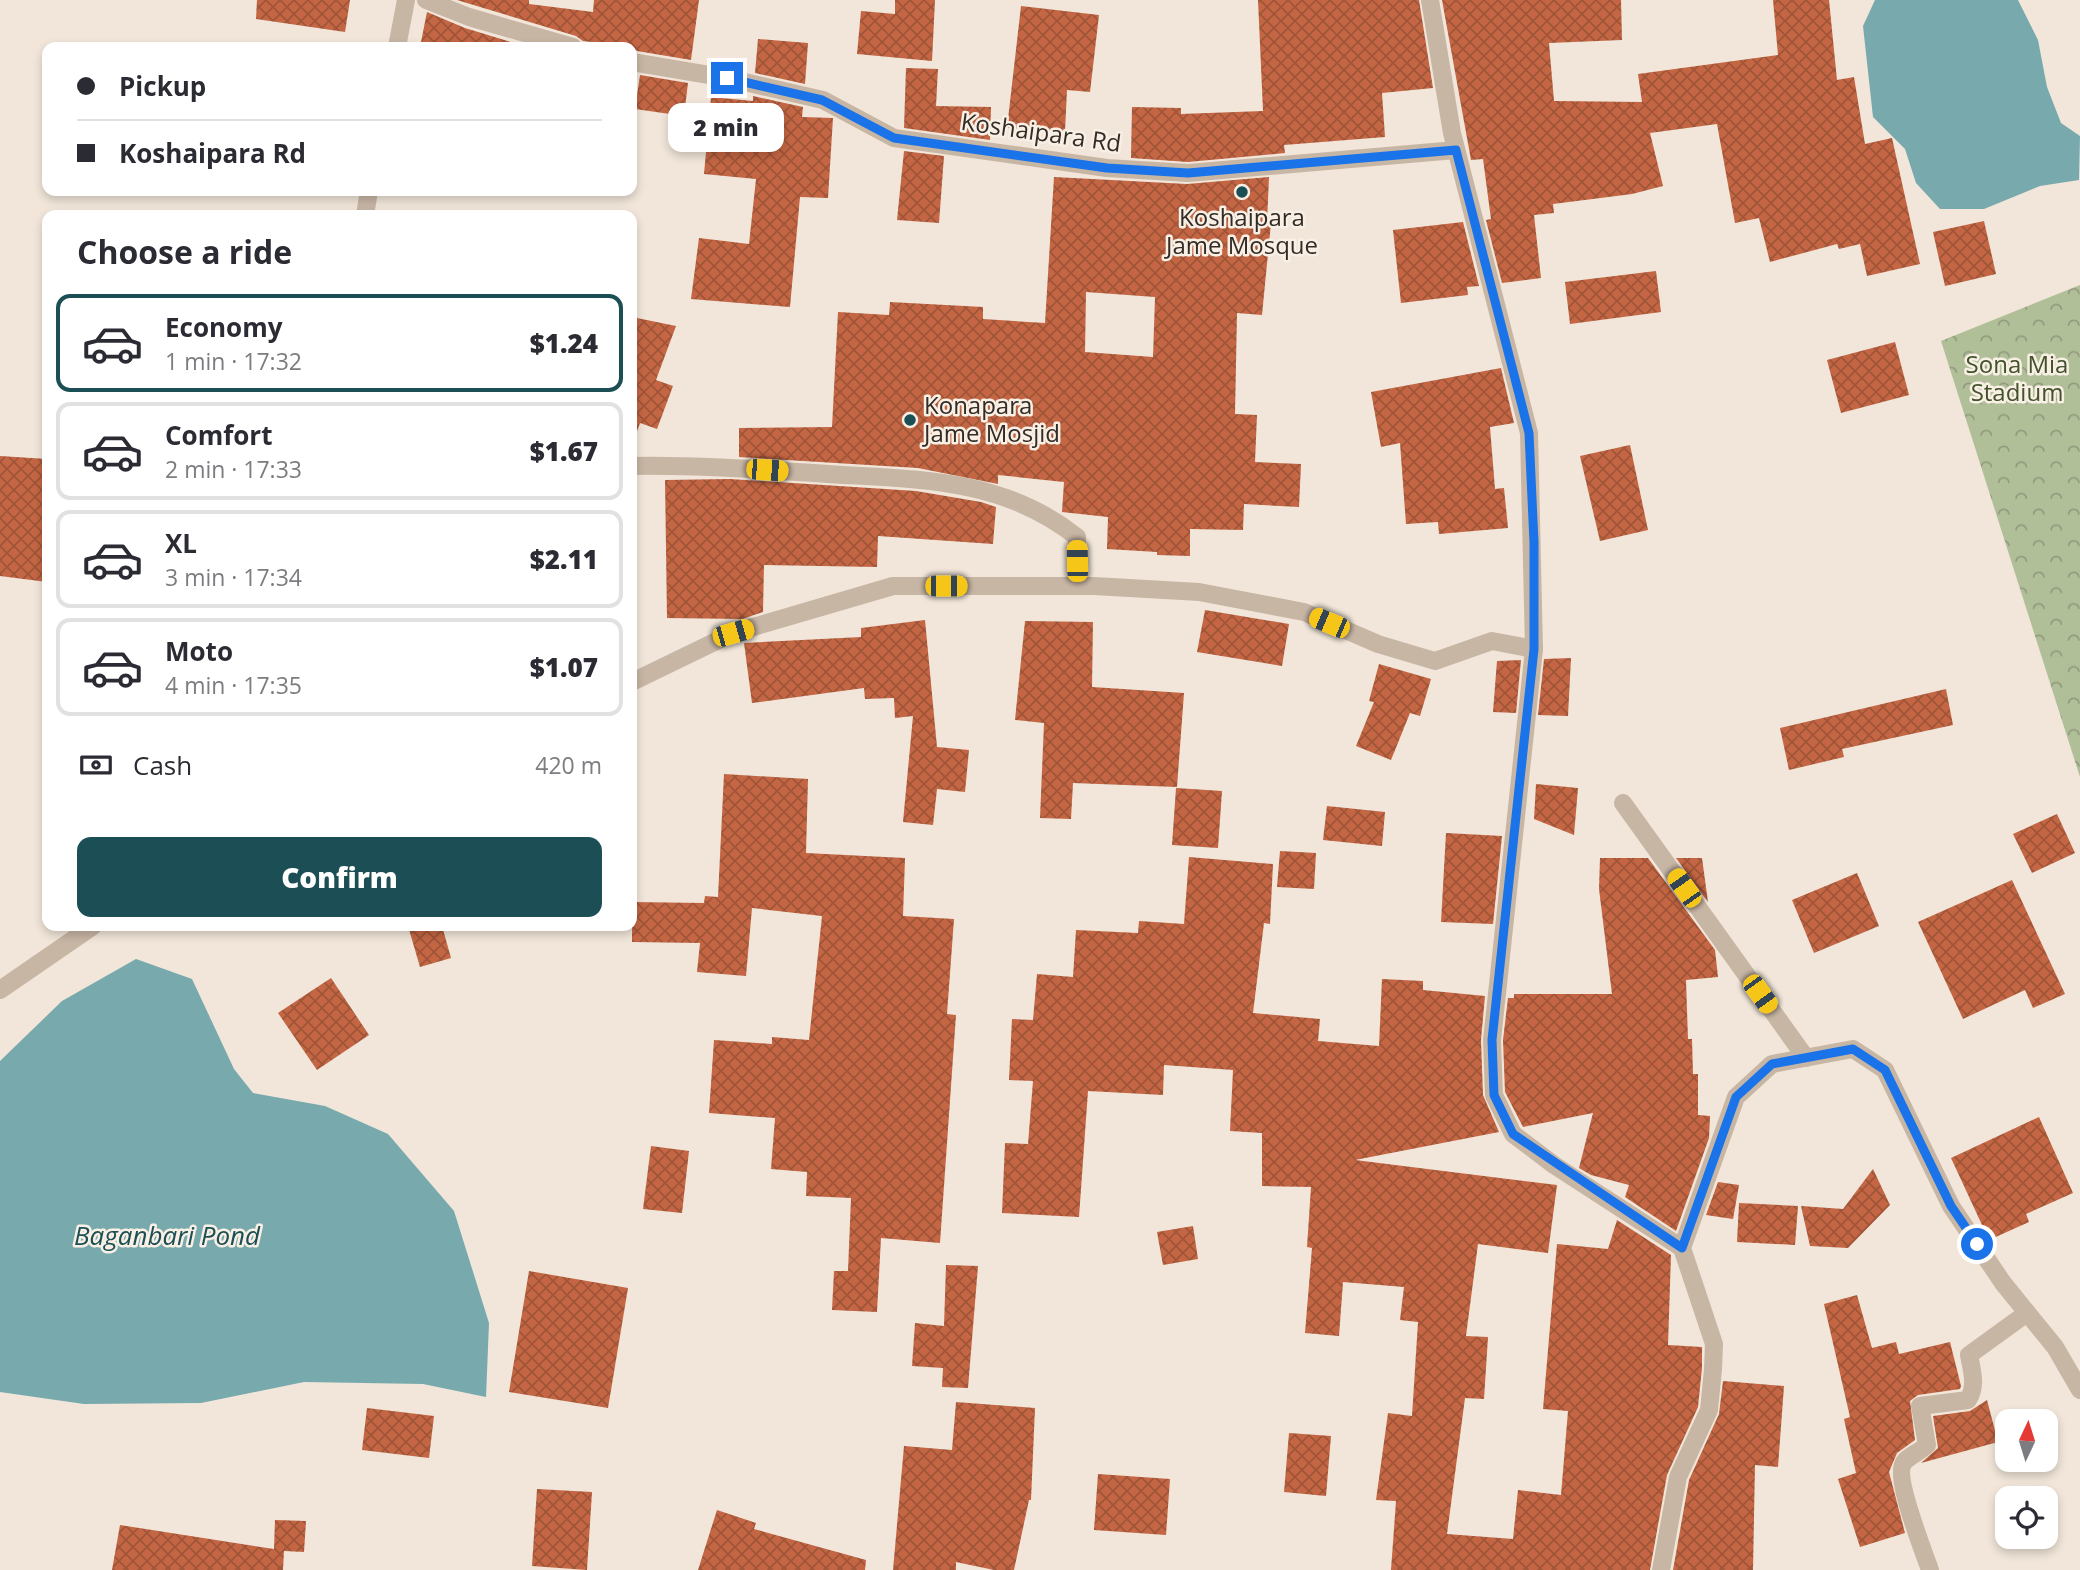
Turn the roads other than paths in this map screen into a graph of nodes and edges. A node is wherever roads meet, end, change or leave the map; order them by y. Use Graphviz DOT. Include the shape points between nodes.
graph roads {
  1 [pos="406,0"];
  2 [pos="426,0"];
  3 [pos="1430,0"];
  4 [pos="398,42"];
  5 [pos="556,42"];
  6 [pos="637,63"];
  7 [pos="1456,150"];
  8 [pos="637,466"];
  9 [pos="1077,586"];
  10 [pos="1534,649"];
  11 [pos="637,680"];
  12 [pos="1623,803"];
  13 [pos="86,931"];
  14 [pos="0,990"];
  15 [pos="1806,1058"];
  16 [pos="1682,1248"];
  17 [pos="2027,1313"];
  18 [pos="2080,1390"];
  19 [pos="1661,1570"];
  20 [pos="1930,1570"];
  1 -- 4 [label="street"];
  2 -- 5 [label="street"];
  3 -- 7 [label="street"];
  6 -- 7 [label="street, Koshaipara Rd" via="822,100 894,138 1107,168 1188,173"];
  7 -- 10 [label="street" via="1529,433"];
  8 -- 9 [label="street" via="923,478 1019,501 1077,537"];
  9 -- 10 [label="street" via="1199,592 1304,612 1378,644 1435,661 1492,641"];
  9 -- 11 [label="street" via="893,586 733,633"];
  10 -- 16 [label="street" via="1492,1040 1494,1095 1513,1134"];
  12 -- 15 [label="street"];
  13 -- 14 [label="street"];
  15 -- 16 [label="street" via="1772,1064 1736,1097"];
  15 -- 17 [label="street" via="1853,1049 1885,1070 1951,1206"];
  16 -- 19 [label="street" via="1714,1344 1713,1369 1709,1410 1678,1477"];
  17 -- 18 [label="street" via="2055,1347"];
  17 -- 20 [label="street" via="1969,1355 1973,1392 1968,1400 1920,1406 1927,1445 1905,1461 1901,1471"];
}
